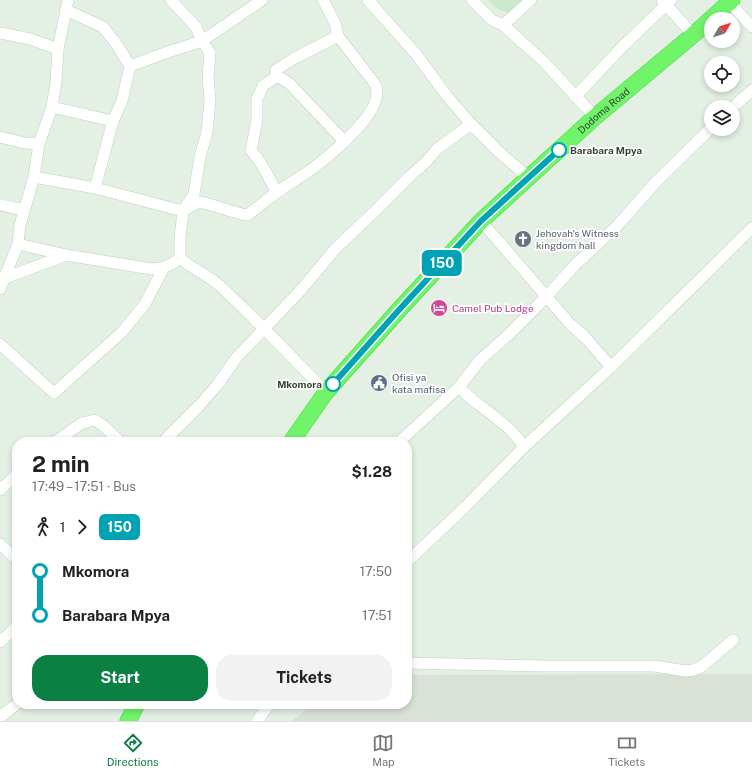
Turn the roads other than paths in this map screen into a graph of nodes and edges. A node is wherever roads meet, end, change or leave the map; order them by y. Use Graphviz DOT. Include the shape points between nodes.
graph roads {
  1 [pos="171,0"];
  2 [pos="262,0"];
  3 [pos="323,0"];
  4 [pos="368,0"];
  5 [pos="472,0"];
  6 [pos="531,0"];
  7 [pos="666,1"];
  8 [pos="730,1"];
  9 [pos="67,5"];
  10 [pos="503,24"];
  11 [pos="752,27"];
  12 [pos="0,33"];
  13 [pos="693,34"];
  14 [pos="338,36"];
  15 [pos="202,41"];
  16 [pos="58,49"];
  17 [pos="130,66"];
  18 [pos="277,76"];
  19 [pos="752,90"];
  20 [pos="575,96"];
  21 [pos="740,101"];
  22 [pos="52,107"];
  23 [pos="596,117"];
  24 [pos="113,121"];
  25 [pos="471,124"];
  26 [pos="704,135"];
  27 [pos="0,137"];
  28 [pos="344,141"];
  29 [pos="40,144"];
  30 [pos="34,177"];
  31 [pos="528,177"];
  32 [pos="95,188"];
  33 [pos="277,192"];
  34 [pos="0,205"];
  35 [pos="24,210"];
  36 [pos="183,211"];
  37 [pos="481,221"];
  38 [pos="752,228"];
  39 [pos="18,244"];
  40 [pos="66,255"];
  41 [pos="180,258"];
  42 [pos="163,268"];
  43 [pos="3,278"];
  44 [pos="0,289"];
  45 [pos="547,296"];
  46 [pos="264,330"];
  47 [pos="0,344"];
  48 [pos="611,367"];
  49 [pos="459,387"];
  50 [pos="326,392"];
  51 [pos="62,437"];
  52 [pos="115,437"];
  53 [pos="168,437"];
  54 [pos="294,437"];
  55 [pos="404,437"];
  56 [pos="524,447"];
  57 [pos="12,480"];
  58 [pos="0,490"];
  59 [pos="0,544"];
  60 [pos="12,555"];
  61 [pos="412,557"];
  62 [pos="12,631"];
  63 [pos="733,640"];
  64 [pos="0,642"];
  65 [pos="412,663"];
  66 [pos="12,708"];
  67 [pos="135,709"];
  68 [pos="266,709"];
  69 [pos="0,717"];
  70 [pos="128,721"];
  71 [pos="257,721"];
  1 -- 15 [label="street" via="196,27"];
  2 -- 15 [label="street"];
  3 -- 14 [label="street" via="335,22"];
  4 -- 25 [label="street" via="416,54"];
  5 -- 10 [label="street" via="492,20"];
  6 -- 10 [label="street"];
  7 -- 13 [label="street"];
  7 -- 20 [label="street"];
  8 -- 11 [label="street"];
  8 -- 13 [label="highway, Dodoma Road"];
  9 -- 16 [label="street"];
  9 -- 17 [label="street" via="103,27"];
  10 -- 20 [label="street" via="543,61"];
  12 -- 16 [label="street" via="30,39"];
  13 -- 23 [label="highway, Dodoma Road"];
  14 -- 18 [label="street" via="276,70"];
  14 -- 28 [label="street" via="377,88 371,111"];
  15 -- 17 [label="street"];
  15 -- 36 [label="street" via="210,53 207,132 194,194"];
  16 -- 22 [label="street"];
  17 -- 24 [label="street" via="122,101"];
  18 -- 28 [label="street" via="289,83"];
  18 -- 33 [label="street" via="263,86 257,99 257,120 251,151 259,159"];
  19 -- 21 [label="street"];
  20 -- 23 [label="street"];
  22 -- 24 [label="street"];
  22 -- 29 [label="street"];
  23 -- 31 [label="highway, Dodoma Road"];
  24 -- 32 [label="street"];
  25 -- 31 [label="street"];
  25 -- 46 [label="street" via="437,149 336,248"];
  26 -- 45 [label="street"];
  27 -- 29 [label="street"];
  28 -- 33 [label="street" via="314,168"];
  29 -- 30 [label="street"];
  30 -- 32 [label="street"];
  30 -- 35 [label="street"];
  31 -- 37 [label="highway, Dodoma Road"];
  32 -- 36 [label="street"];
  33 -- 36 [label="street" via="247,215 199,202"];
  34 -- 35 [label="street"];
  35 -- 39 [label="street"];
  36 -- 41 [label="street"];
  37 -- 45 [label="street"];
  37 -- 50 [label="highway, Dodoma Road"];
  38 -- 48 [label="street"];
  39 -- 40 [label="street"];
  39 -- 43 [label="street"];
  40 -- 42 [label="street" via="152,269"];
  40 -- 43 [label="street"];
  41 -- 42 [label="street"];
  41 -- 46 [label="street" via="218,284"];
  42 -- 47 [label="street" via="148,299 135,317 121,333 54,393"];
  43 -- 44 [label="street"];
  45 -- 48 [label="street"];
  45 -- 49 [label="street" via="480,360"];
  46 -- 50 [label="street"];
  46 -- 53 [label="street" via="237,357 198,407"];
  48 -- 56 [label="street"];
  49 -- 55 [label="street"];
  49 -- 56 [label="street" via="508,427"];
  50 -- 54 [label="highway, Dodoma Road"];
  51 -- 52 [label="street" via="82,423 95,420"];
  56 -- 61 [label="street" via="466,507"];
  57 -- 58 [label="street"];
  59 -- 60 [label="street"];
  62 -- 64 [label="street"];
  63 -- 65 [label="street" via="701,667 686,671 654,666"];
  66 -- 69 [label="street"];
  67 -- 70 [label="highway"];
  68 -- 71 [label="street"];
}
